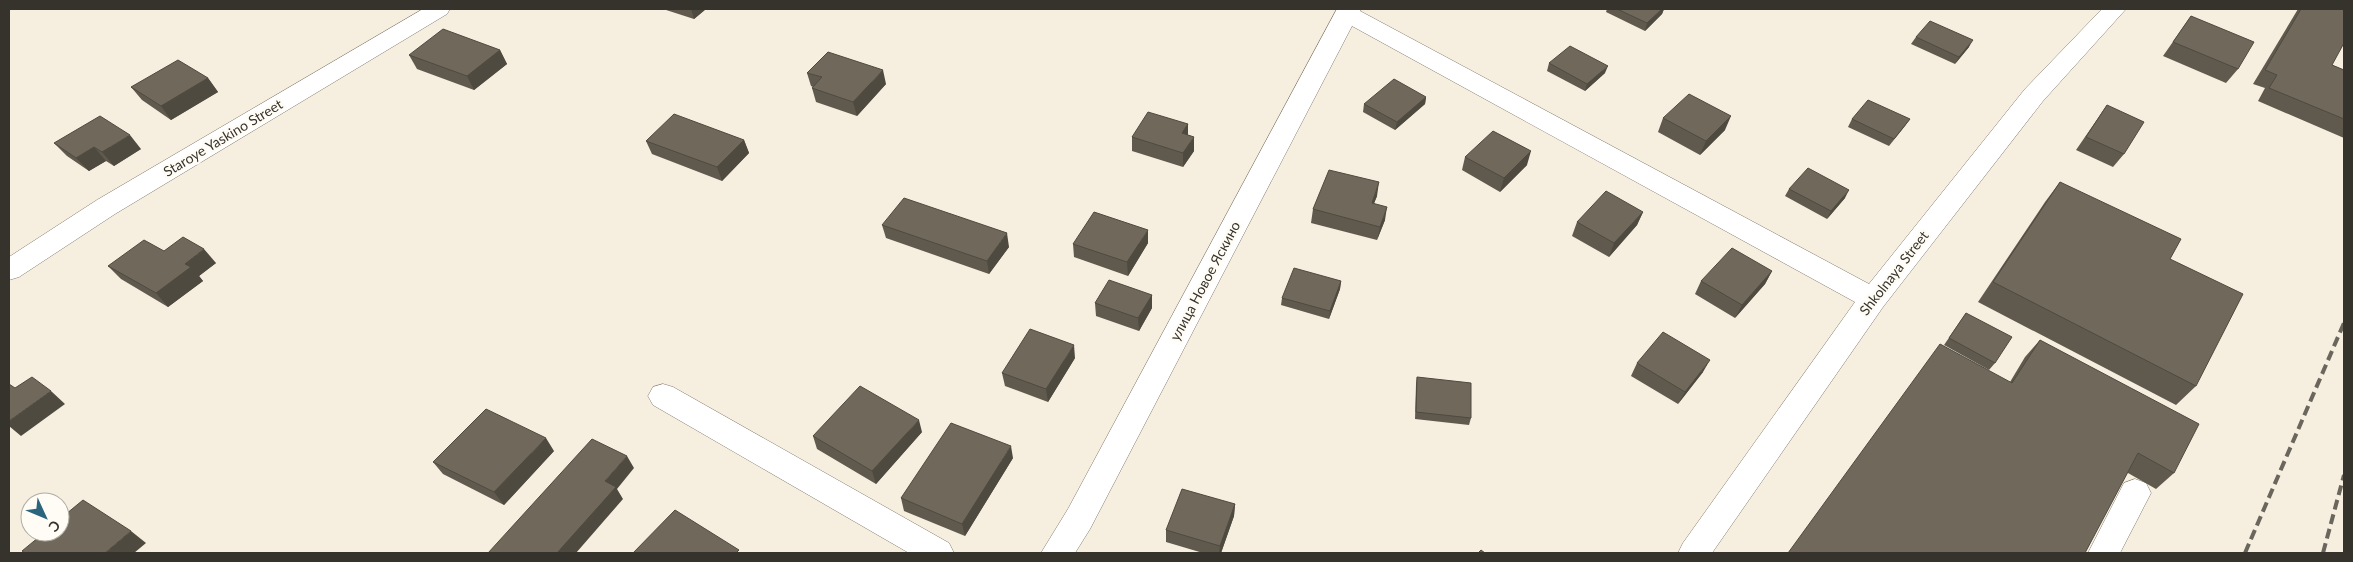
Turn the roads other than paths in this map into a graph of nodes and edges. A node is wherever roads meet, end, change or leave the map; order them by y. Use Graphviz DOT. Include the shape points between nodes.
graph roads {
  1 [pos="439,9"];
  2 [pos="2115,9"];
  3 [pos="1348,11"];
  4 [pos="9,270"];
  5 [pos="1873,299"];
  6 [pos="663,396"];
  7 [pos="2135,493"];
  8 [pos="938,553"];
  9 [pos="1057,553"];
  10 [pos="1694,553"];
  11 [pos="2104,553"];
  1 -- 4 [label="street, Staroye Yaskino Street" via="106,207"];
  2 -- 5 [label="street, Shkolnaya Street" via="2034,96"];
  3 -- 5 [label="street"];
  3 -- 9 [label="street, улица Новое Яскино" via="1079,519"];
  5 -- 10 [label="street, Shkolnaya Street"];
  6 -- 8 [label="street"];
  7 -- 11 [label="street"];
}
